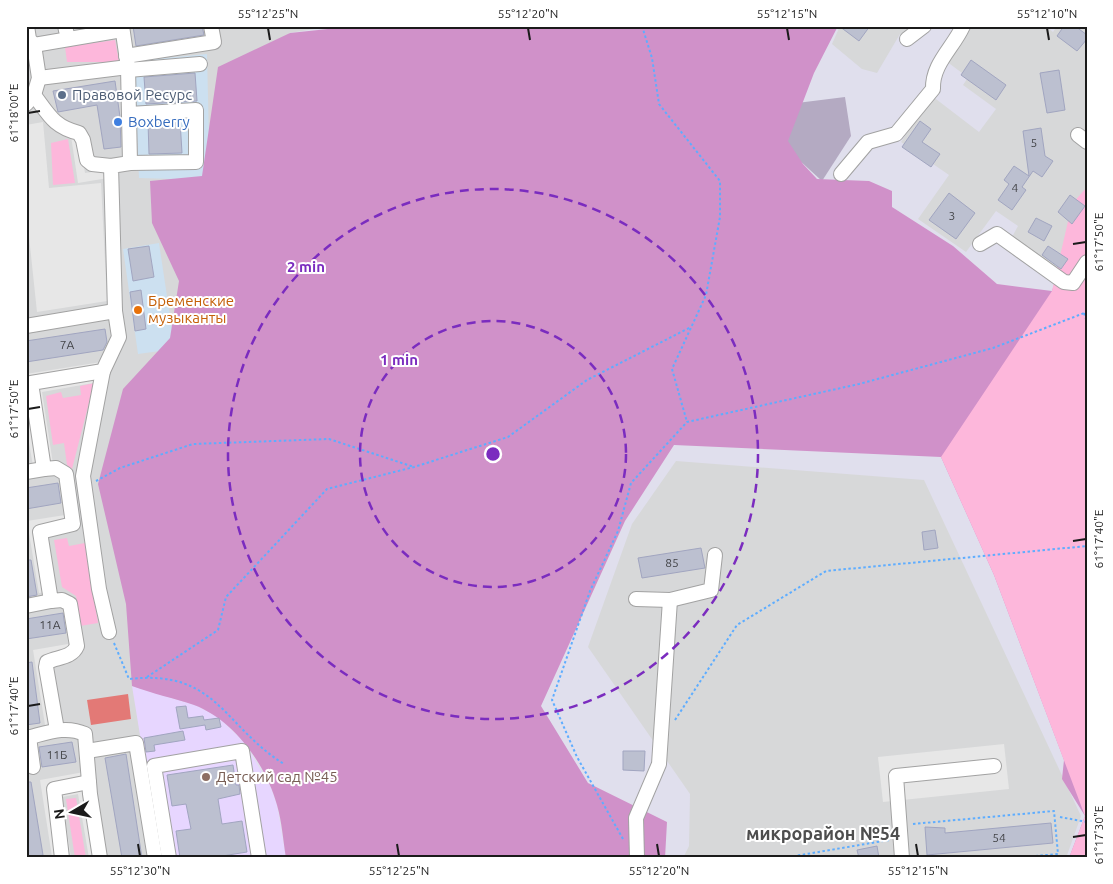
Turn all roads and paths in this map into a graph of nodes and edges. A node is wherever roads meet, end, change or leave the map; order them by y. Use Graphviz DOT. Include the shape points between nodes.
graph roads {
  1 [pos="27,26"];
  2 [pos="211,26"];
  3 [pos="642,26"];
  4 [pos="924,26"];
  5 [pos="963,26"];
  6 [pos="122,28"];
  7 [pos="66,33"];
  8 [pos="907,38"];
  9 [pos="34,45"];
  10 [pos="127,64"];
  11 [pos="200,64"];
  12 [pos="39,78"];
  13 [pos="30,100"];
  14 [pos="129,114"];
  15 [pos="130,164"];
  16 [pos="111,166"];
  17 [pos="841,174"];
  18 [pos="980,244"];
  19 [pos="1087,262"];
  20 [pos="115,311"];
  21 [pos="1086,313"];
  22 [pos="1087,322"];
  23 [pos="26,326"];
  24 [pos="691,327"];
  25 [pos="103,371"];
  26 [pos="687,422"];
  27 [pos="414,467"];
  28 [pos="44,469"];
  29 [pos="26,472"];
  30 [pos="85,487"];
  31 [pos="1087,546"];
  32 [pos="715,555"];
  33 [pos="636,599"];
  34 [pos="670,600"];
  35 [pos="51,601"];
  36 [pos="26,606"];
  37 [pos="110,632"];
  38 [pos="147,677"];
  39 [pos="674,721"];
  40 [pos="57,730"];
  41 [pos="28,738"];
  42 [pos="87,750"];
  43 [pos="284,764"];
  44 [pos="994,766"];
  45 [pos="33,767"];
  46 [pos="89,782"];
  47 [pos="1060,817"];
  48 [pos="1087,822"];
  49 [pos="901,832"];
  50 [pos="625,843"];
  51 [pos="62,858"];
  52 [pos="100,858"];
  53 [pos="156,858"];
  54 [pos="169,858"];
  55 [pos="259,858"];
  56 [pos="636,858"];
  57 [pos="783,858"];
  58 [pos="902,858"];
  59 [pos="1012,858"];
  1 -- 9 [label="lane"];
  2 -- 10 [label="lane" via="214,42"];
  3 -- 24 [label="path" via="652,58 659,104 720,181 720,217 706,295"];
  4 -- 8 [label="lane"];
  5 -- 17 [label="lane" via="938,65 933,78 934,89 896,134 868,142"];
  6 -- 7 [label="lane"];
  6 -- 10 [label="lane"];
  7 -- 9 [label="lane"];
  9 -- 12 [label="lane"];
  10 -- 11 [label="lane"];
  10 -- 12 [label="lane"];
  10 -- 14 [label="lane"];
  12 -- 13 [label="lane"];
  13 -- 16 [label="lane" via="64,129 79,133 87,160 92,164"];
  14 -- 15 [label="lane"];
  14 -- 15 [label="lane" via="196,110 196,162"];
  15 -- 16 [label="lane"];
  16 -- 20 [label="lane"];
  18 -- 19 [label="lane" via="998,234 1064,282 1073,283"];
  20 -- 23 [label="lane"];
  20 -- 25 [label="lane" via="119,337"];
  21 -- 22 [label="path"];
  21 -- 26 [label="path" via="993,348 859,384"];
  24 -- 26 [label="path" via="672,369"];
  24 -- 27 [label="path" via="587,380 508,437"];
  25 -- 28 [label="lane" via="31,383"];
  25 -- 30 [label="lane" via="83,476"];
  26 -- 50 [label="path" via="631,483 618,531 590,591 552,700 577,758"];
  27 -- 30 [label="path" via="329,439 194,444 120,468"];
  27 -- 38 [label="path" via="328,489 226,597 218,630"];
  28 -- 29 [label="lane"];
  28 -- 35 [label="lane" via="56,468 66,474 73,524 40,532"];
  30 -- 37 [label="lane" via="99,589"];
  31 -- 39 [label="path" via="826,571 737,624"];
  32 -- 34 [label="lane" via="711,590"];
  33 -- 34 [label="lane"];
  34 -- 56 [label="lane" via="659,764 636,818"];
  35 -- 36 [label="lane"];
  35 -- 40 [label="lane" via="62,600 70,604 77,646 70,654 47,662"];
  37 -- 38 [label="path" via="129,679"];
  38 -- 43 [label="path" via="168,678 212,697 267,753"];
  40 -- 41 [label="lane"];
  40 -- 42 [label="lane" via="73,728 85,734"];
  41 -- 45 [label="lane"];
  42 -- 46 [label="lane"];
  42 -- 53 [label="lane" via="136,743"];
  44 -- 49 [label="lane" via="896,776"];
  46 -- 51 [label="lane" via="54,789"];
  46 -- 52 [label="lane"];
  47 -- 48 [label="path"];
  49 -- 57 [label="path"];
  49 -- 58 [label="lane"];
  49 -- 59 [label="path" via="1054,811 1058,854"];
  54 -- 55 [label="lane" via="154,766 242,752"];
}
